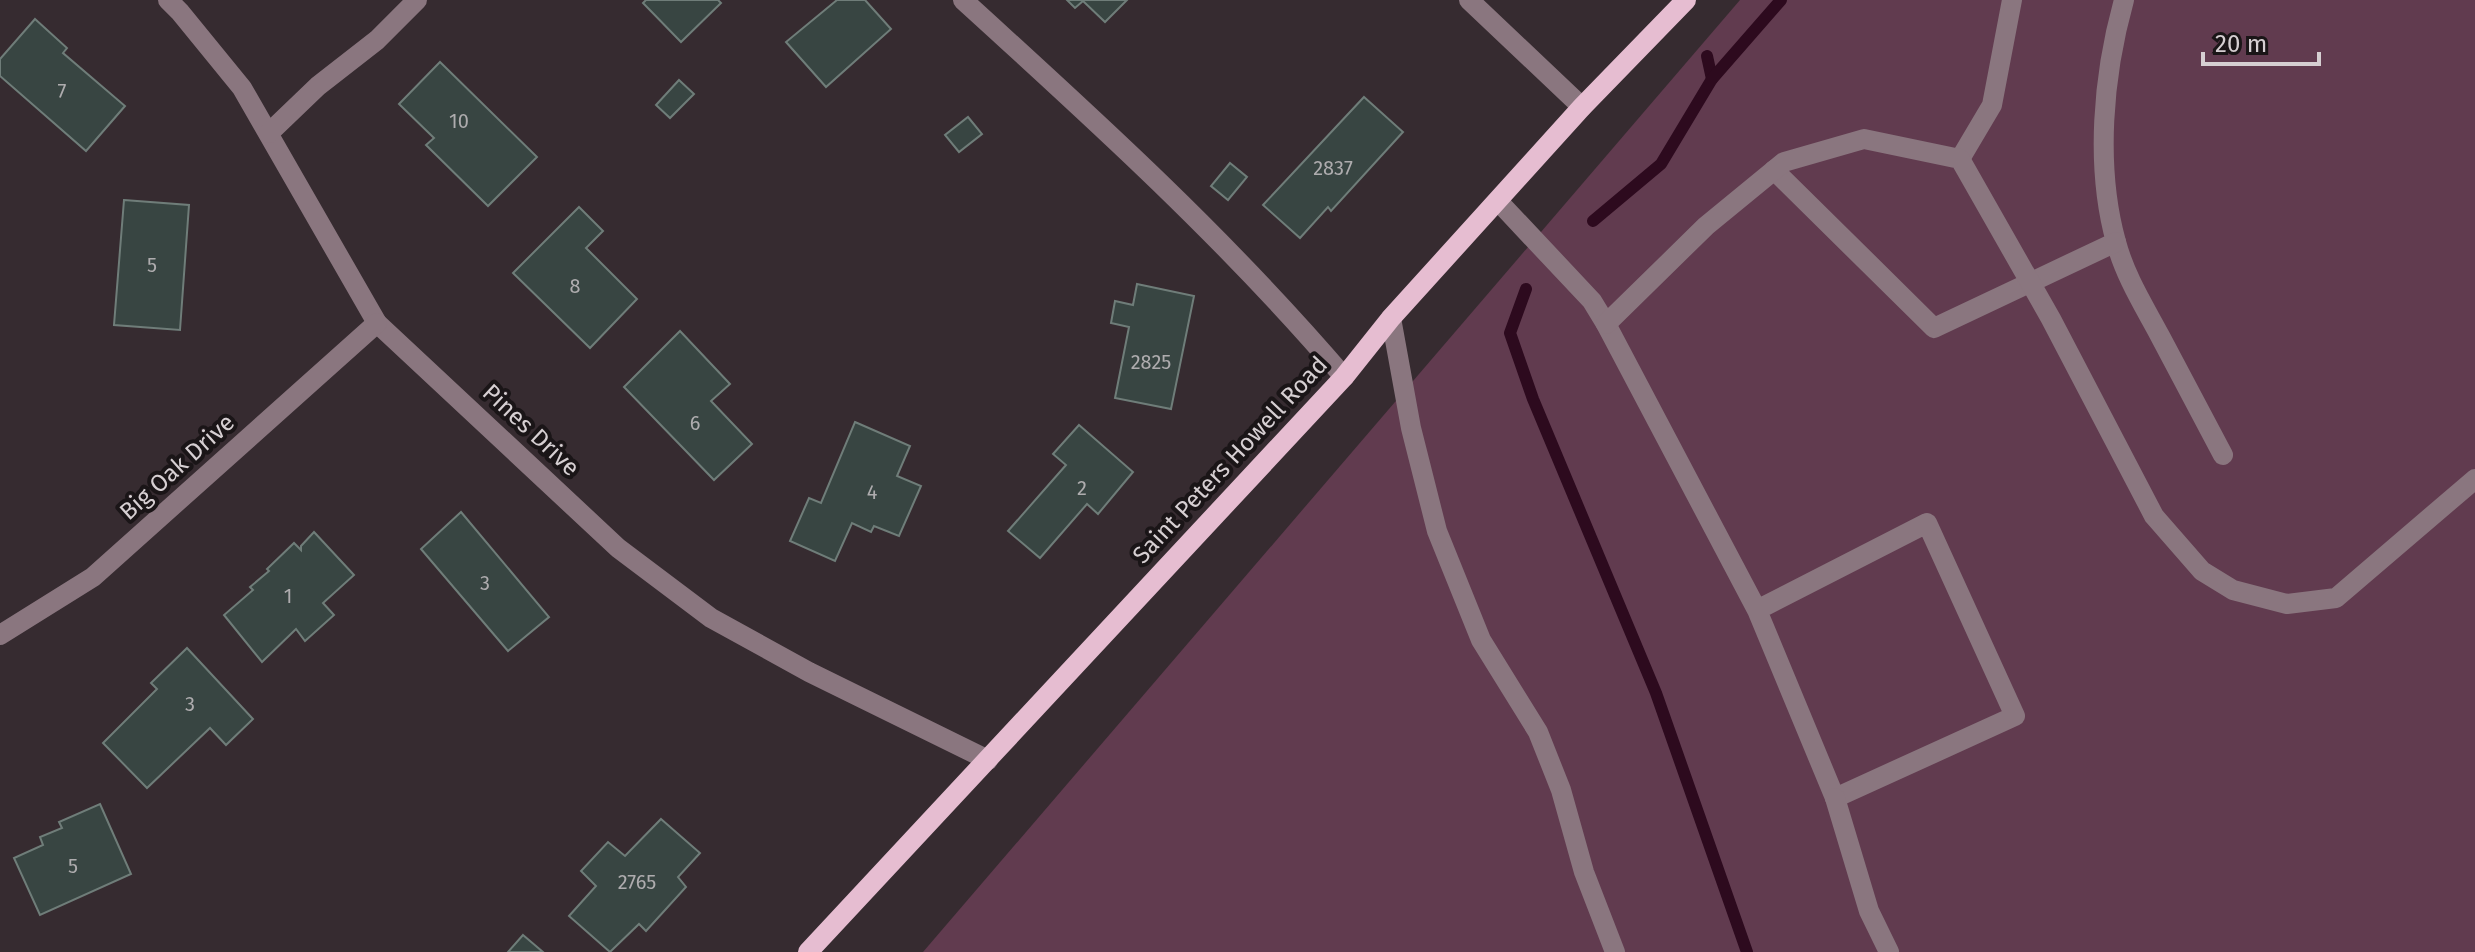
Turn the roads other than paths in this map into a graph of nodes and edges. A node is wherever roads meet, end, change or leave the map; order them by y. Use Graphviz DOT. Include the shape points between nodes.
graph roads {
  1 [pos="168,0"];
  2 [pos="417,0"];
  3 [pos="963,0"];
  4 [pos="1469,0"];
  5 [pos="1686,0"];
  6 [pos="2012,0"];
  7 [pos="2124,0"];
  8 [pos="1582,107"];
  9 [pos="269,133"];
  10 [pos="1960,159"];
  11 [pos="1774,170"];
  12 [pos="1498,201"];
  13 [pos="2116,242"];
  14 [pos="2030,283"];
  15 [pos="1391,318"];
  16 [pos="377,323"];
  17 [pos="1606,324"];
  18 [pos="1344,377"];
  19 [pos="2223,455"];
  20 [pos="2475,479"];
  21 [pos="1757,610"];
  22 [pos="0,635"];
  23 [pos="988,760"];
  24 [pos="1835,798"];
  25 [pos="808,952"];
  26 [pos="1615,952"];
  27 [pos="1889,952"];
  1 -- 9 [label="street, Pines Drive" via="242,88"];
  2 -- 9 [label="street"];
  3 -- 18 [label="street" via="1128,150"];
  4 -- 8 [label="street"];
  5 -- 8 [label="main road, Saint Peters Howell Road"];
  6 -- 10 [label="street" via="1992,105"];
  7 -- 13 [label="street" via="2105,103 2106,188"];
  8 -- 12 [label="main road, Saint Peters Howell Road"];
  9 -- 16 [label="street, Pines Drive"];
  10 -- 11 [label="street" via="1864,139 1784,162"];
  10 -- 14 [label="street"];
  11 -- 14 [label="street" via="1934,328"];
  11 -- 17 [label="street" via="1706,226"];
  12 -- 15 [label="main road, Saint Peters Howell Road"];
  12 -- 17 [label="street" via="1592,301"];
  13 -- 14 [label="street"];
  13 -- 19 [label="street" via="2130,280"];
  14 -- 20 [label="street" via="2154,516 2202,571 2233,590 2287,604 2336,598"];
  15 -- 18 [label="main road, Saint Peters Howell Road"];
  15 -- 26 [label="street" via="1437,531 1481,640 1538,732"];
  16 -- 22 [label="street, Big Oak Drive" via="93,577"];
  16 -- 23 [label="street, Pines Drive" via="618,548 711,618"];
  17 -- 21 [label="street"];
  18 -- 23 [label="main road, Saint Peters Howell Road"];
  21 -- 24 [label="street"];
  21 -- 24 [label="street" via="1927,523 2015,716"];
  23 -- 25 [label="main road, Saint Peters Howell Road"];
  24 -- 27 [label="street" via="1869,911"];
}
